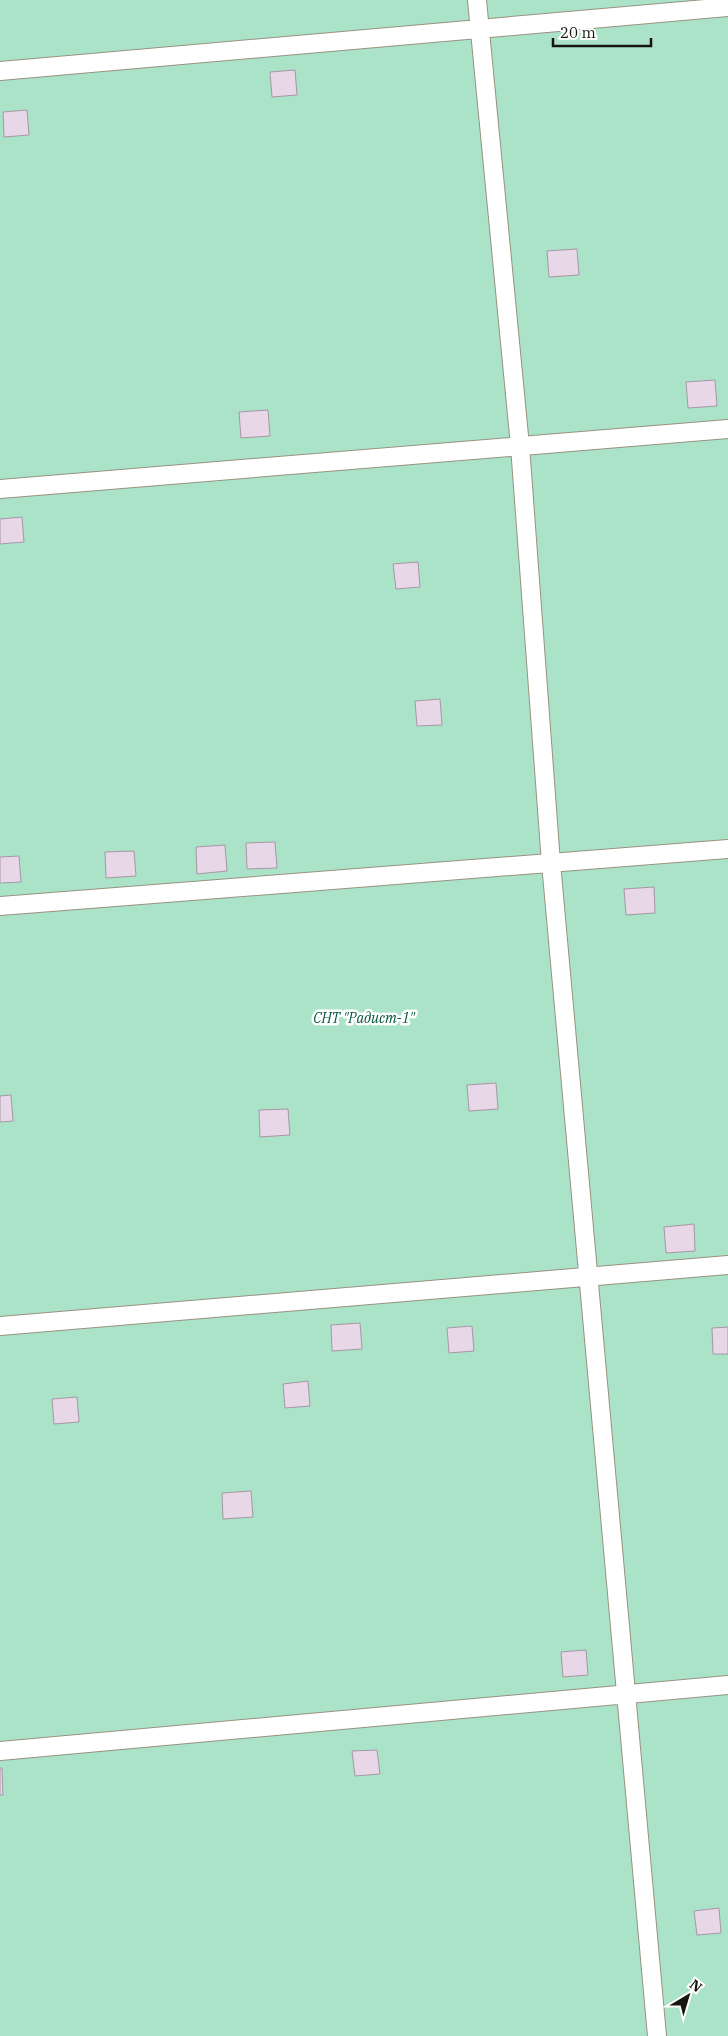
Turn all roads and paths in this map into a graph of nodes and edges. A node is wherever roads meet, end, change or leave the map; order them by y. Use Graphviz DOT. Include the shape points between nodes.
graph roads {
  1 [pos="477,0"];
  2 [pos="728,7"];
  3 [pos="480,29"];
  4 [pos="0,71"];
  5 [pos="728,429"];
  6 [pos="520,446"];
  7 [pos="0,489"];
  8 [pos="728,849"];
  9 [pos="551,863"];
  10 [pos="0,906"];
  11 [pos="728,1265"];
  12 [pos="589,1277"];
  13 [pos="0,1326"];
  14 [pos="728,1685"];
  15 [pos="627,1694"];
  16 [pos="0,1751"];
  17 [pos="657,2036"];
  1 -- 3 [label="lane"];
  2 -- 3 [label="lane"];
  3 -- 4 [label="lane"];
  3 -- 6 [label="lane"];
  5 -- 6 [label="lane"];
  6 -- 7 [label="lane"];
  6 -- 9 [label="lane"];
  8 -- 9 [label="lane"];
  9 -- 10 [label="lane"];
  9 -- 12 [label="lane"];
  11 -- 12 [label="lane"];
  12 -- 13 [label="lane"];
  12 -- 15 [label="lane"];
  14 -- 15 [label="lane"];
  15 -- 16 [label="lane"];
  15 -- 17 [label="lane"];
}
